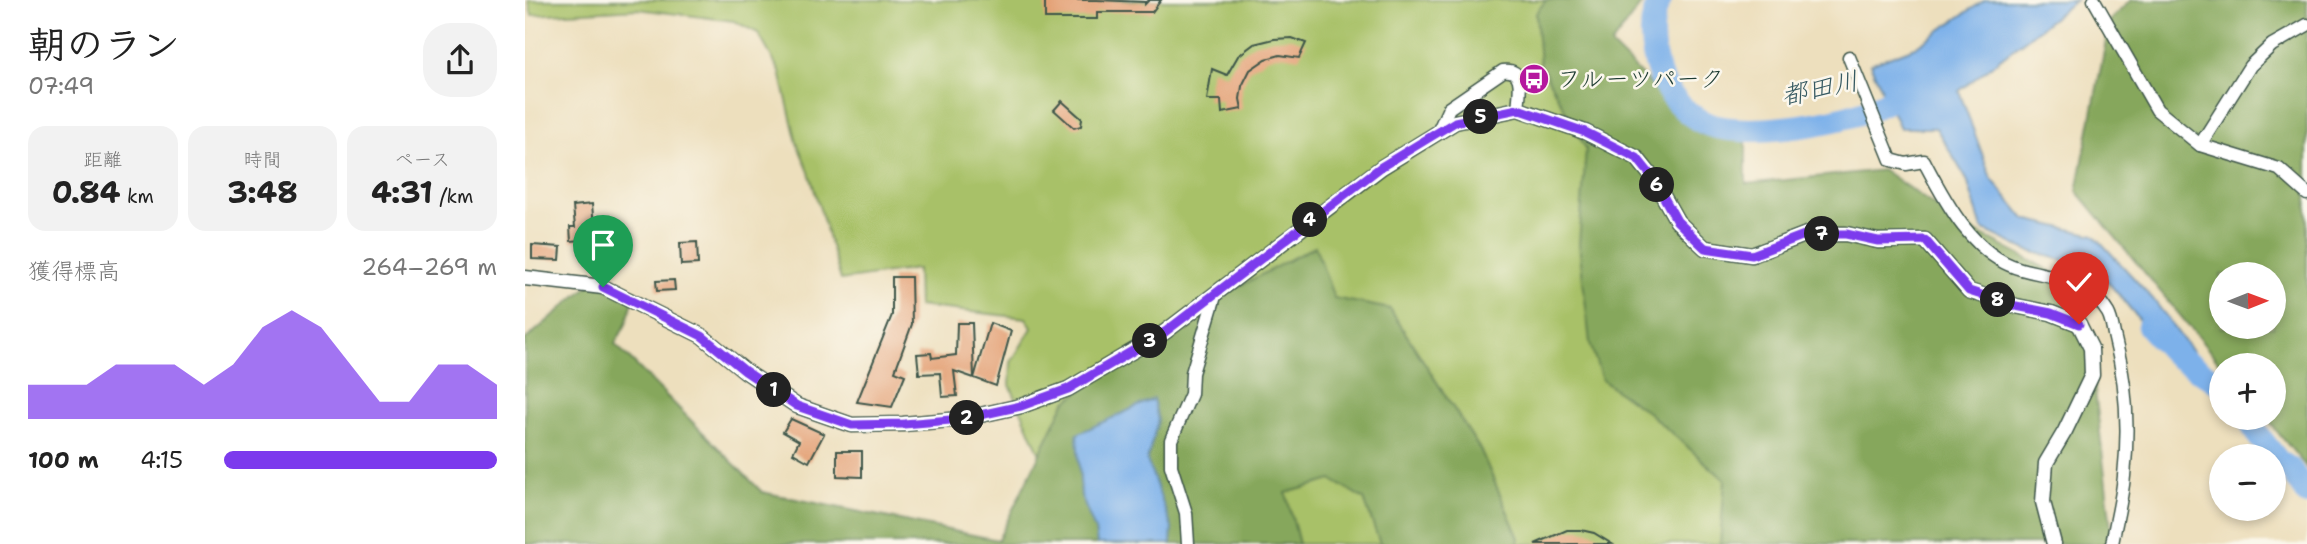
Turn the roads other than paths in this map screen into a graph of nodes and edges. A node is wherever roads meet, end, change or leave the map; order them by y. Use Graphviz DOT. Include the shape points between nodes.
graph roads {
  1 [pos="2094,0"];
  2 [pos="2307,25"];
  3 [pos="1849,57"];
  4 [pos="1518,109"];
  5 [pos="1438,132"];
  6 [pos="2200,145"];
  7 [pos="2307,194"];
  8 [pos="525,278"];
  9 [pos="1215,296"];
  10 [pos="1188,544"];
  11 [pos="2054,544"];
  12 [pos="2112,544"];
  1 -- 6 [label="street" via="2157,110"];
  2 -- 6 [label="street" via="2272,45 2250,66"];
  3 -- 12 [label="street" via="1891,160 1906,164 1924,161 1960,223 2005,263 2062,277 2090,294 2109,314 2125,388 2127,428"];
  4 -- 5 [label="street" via="1455,122"];
  4 -- 5 [label="street" via="1520,82 1511,70 1503,71 1449,108"];
  4 -- 11 [label="street" via="1585,132 1637,158 1677,221 1705,248 1752,255 1807,234 1925,240 1969,291 2079,324 2091,348 2092,375 2046,463 2043,502"];
  5 -- 9 [label="street" via="1381,167"];
  6 -- 7 [label="street" via="2279,169"];
  8 -- 9 [label="street" via="603,287 702,336 797,406 852,425 962,419 1021,406 1068,389 1165,332"];
  9 -- 10 [label="street" via="1192,373 1191,394 1171,440 1171,466 1186,513"];
}
